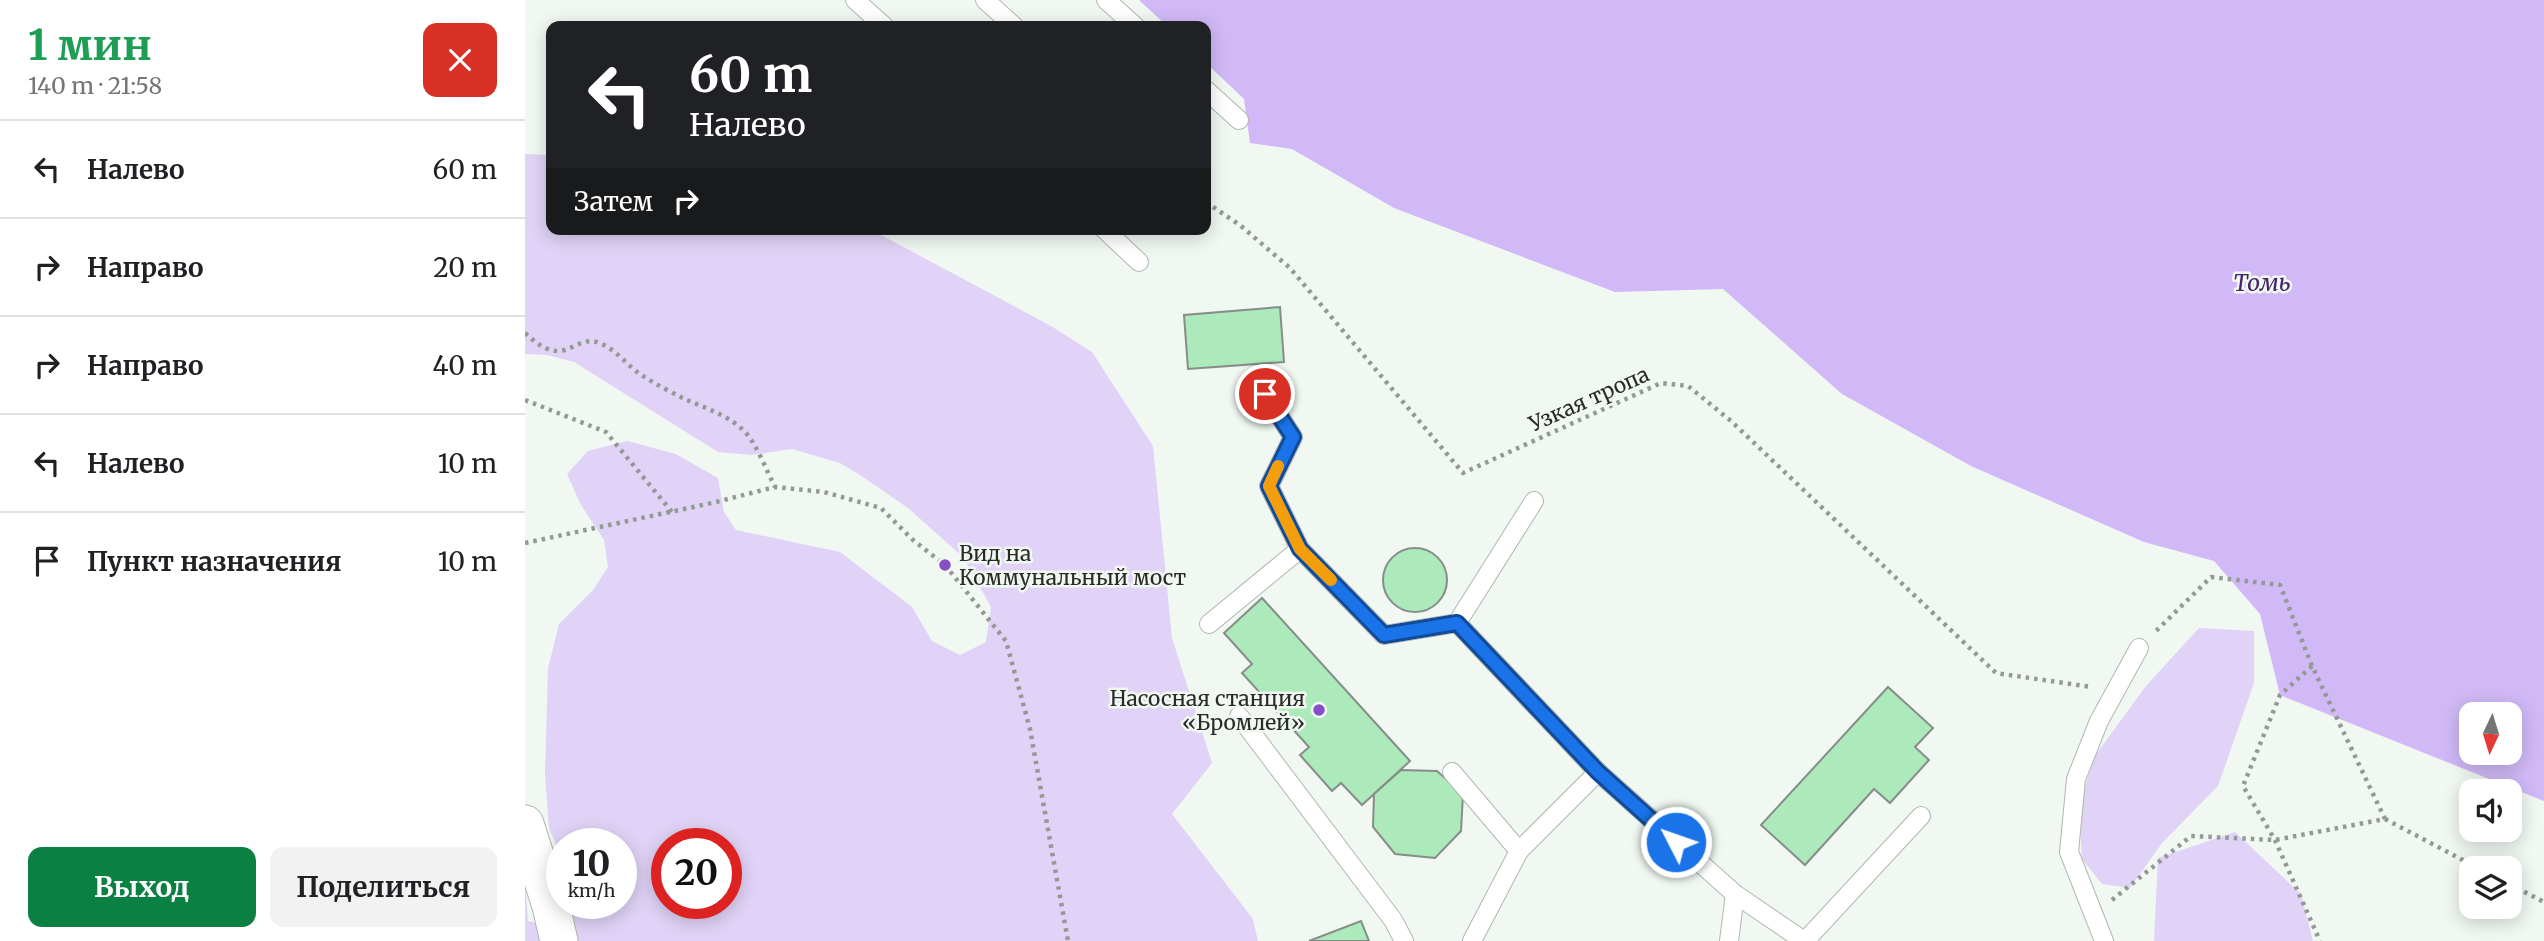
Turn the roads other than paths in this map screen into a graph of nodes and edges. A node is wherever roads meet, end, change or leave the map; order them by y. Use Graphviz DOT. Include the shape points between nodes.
graph roads {
  1 [pos="855,0"];
  2 [pos="985,0"];
  3 [pos="1107,0"];
  4 [pos="878,21"];
  5 [pos="1008,21"];
  6 [pos="1130,21"];
  7 [pos="1211,95"];
  8 [pos="1239,120"];
  9 [pos="1110,235"];
  10 [pos="1139,262"];
  11 [pos="1265,394"];
  12 [pos="1534,500"];
  13 [pos="1300,549"];
  14 [pos="1457,623"];
  15 [pos="1209,624"];
  16 [pos="2139,648"];
  17 [pos="1239,716"];
  18 [pos="1452,772"];
  19 [pos="1598,772"];
  20 [pos="1921,816"];
  21 [pos="525,824"];
  22 [pos="1519,851"];
  23 [pos="1735,894"];
  24 [pos="559,941"];
  25 [pos="1404,941"];
  26 [pos="1472,941"];
  27 [pos="1729,941"];
  28 [pos="1804,941"];
  29 [pos="2104,941"];
  1 -- 4 [label="lane"];
  2 -- 5 [label="lane"];
  3 -- 6 [label="lane"];
  7 -- 8 [label="lane"];
  9 -- 10 [label="lane"];
  11 -- 13 [label="lane" via="1293,437 1269,486"];
  12 -- 14 [label="lane"];
  13 -- 14 [label="lane" via="1384,635"];
  13 -- 15 [label="lane"];
  14 -- 19 [label="lane"];
  16 -- 29 [label="lane" via="2099,721 2076,779 2069,852"];
  17 -- 25 [label="lane" via="1393,920"];
  18 -- 22 [label="lane"];
  19 -- 22 [label="lane"];
  19 -- 23 [label="lane"];
  20 -- 28 [label="lane"];
  21 -- 24 [label="street"];
  22 -- 26 [label="lane"];
  23 -- 27 [label="lane"];
  23 -- 28 [label="lane"];
}
